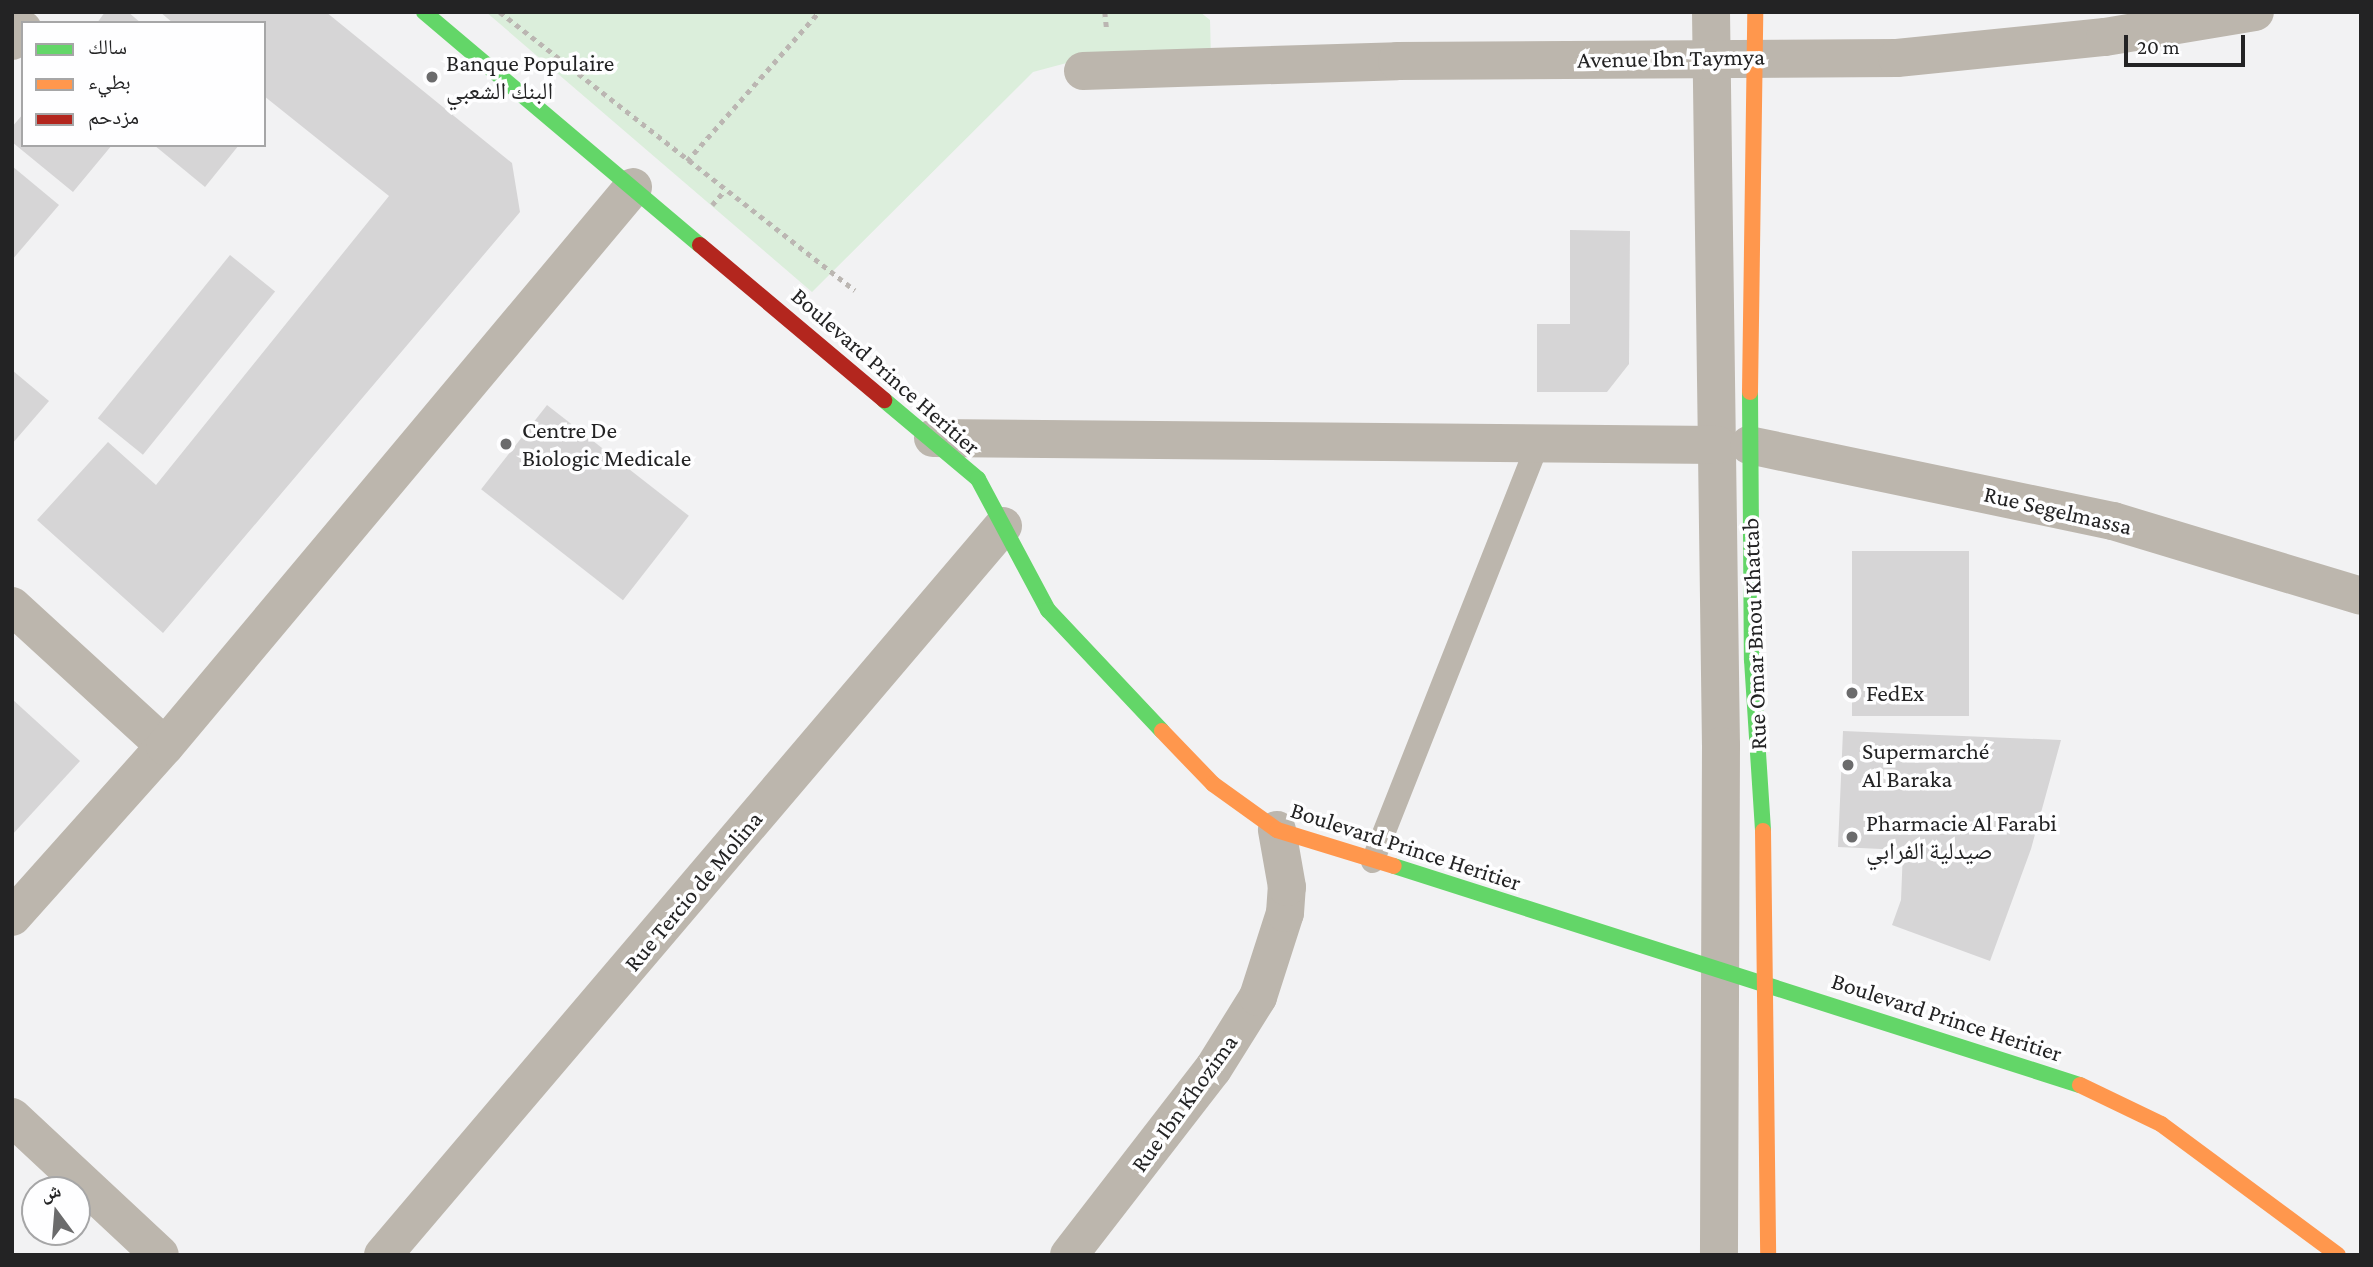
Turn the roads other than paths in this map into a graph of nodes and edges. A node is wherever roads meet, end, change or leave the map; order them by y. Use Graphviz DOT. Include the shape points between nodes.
graph roads {
  1 [pos="424,12"];
  2 [pos="1711,12"];
  3 [pos="1755,12"];
  4 [pos="2255,12"];
  5 [pos="2199,18"];
  6 [pos="1712,57"];
  7 [pos="1755,57"];
  8 [pos="1083,71"];
  9 [pos="633,187"];
  10 [pos="933,438"];
  11 [pos="1538,441"];
  12 [pos="1734,445"];
  13 [pos="1003,526"];
  14 [pos="2361,596"];
  15 [pos="12,606"];
  16 [pos="165,746"];
  17 [pos="1277,830"];
  18 [pos="1372,861"];
  19 [pos="12,917"];
  20 [pos="1718,967"];
  21 [pos="1765,983"];
  22 [pos="12,1117"];
  23 [pos="160,1255"];
  24 [pos="383,1255"];
  25 [pos="1069,1255"];
  26 [pos="1719,1255"];
  27 [pos="1768,1255"];
  28 [pos="2338,1255"];
  1 -- 9 [label="street, Boulevard Prince Heritier"];
  2 -- 6 [label="street, Rue Omar Bnou Khattab"];
  3 -- 7 [label="street, Rue Omar Bnou Khattab"];
  4 -- 5 [label="street, Avenue Ibn Taymya"];
  5 -- 7 [label="street, Avenue Ibn Taymya" via="1982,53 1898,58"];
  6 -- 7 [label="street, Avenue Ibn Taymya"];
  6 -- 8 [label="street, Avenue Ibn Taymya" via="1319,62"];
  6 -- 12 [label="street, Rue Omar Bnou Khattab"];
  7 -- 12 [label="street, Rue Omar Bnou Khattab"];
  9 -- 10 [label="street, Boulevard Prince Heritier"];
  9 -- 16 [label="street"];
  10 -- 11 [label="street, Rue Segelmassa"];
  10 -- 13 [label="street, Boulevard Prince Heritier" via="978,479"];
  11 -- 12 [label="street, Rue Segelmassa"];
  11 -- 18 [label="lane"];
  12 -- 14 [label="street, Rue Segelmassa" via="2113,521"];
  12 -- 20 [label="street, Rue Omar Bnou Khattab"];
  12 -- 21 [label="street, Rue Omar Bnou Khattab" via="1766,873"];
  13 -- 17 [label="street, Boulevard Prince Heritier" via="1048,610 1213,784"];
  13 -- 24 [label="street, Rue Tercio de Molina"];
  15 -- 16 [label="street"];
  16 -- 19 [label="street"];
  17 -- 18 [label="street, Boulevard Prince Heritier"];
  17 -- 25 [label="street, Rue Ibn Khozima" via="1287,887 1277,939 1258,997 1213,1069"];
  18 -- 20 [label="street, Boulevard Prince Heritier"];
  20 -- 21 [label="street, Boulevard Prince Heritier"];
  20 -- 26 [label="street, Rue Omar Bnou Khattab"];
  21 -- 27 [label="street, Rue Omar Bnou Khattab"];
  21 -- 28 [label="street, Boulevard Prince Heritier" via="2085,1087 2161,1124"];
  22 -- 23 [label="street"];
}
